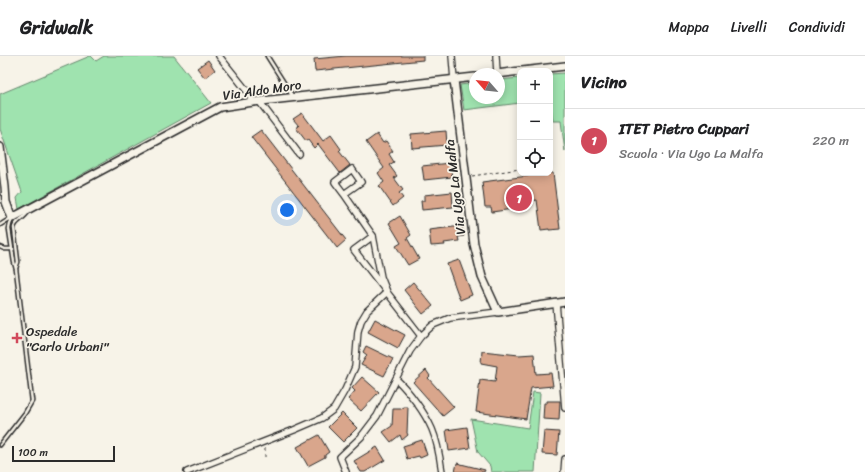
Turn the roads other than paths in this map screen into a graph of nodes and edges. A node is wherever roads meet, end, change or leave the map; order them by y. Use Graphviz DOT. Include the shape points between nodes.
graph roads {
  1 [pos="219,56"];
  2 [pos="267,56"];
  3 [pos="452,56"];
  4 [pos="496,56"];
  5 [pos="565,66"];
  6 [pos="497,68"];
  7 [pos="547,68"];
  8 [pos="517,72"];
  9 [pos="505,73"];
  10 [pos="469,78"];
  11 [pos="454,80"];
  12 [pos="294,97"];
  13 [pos="256,101"];
  14 [pos="0,147"];
  15 [pos="299,154"];
  16 [pos="344,194"];
  17 [pos="29,209"];
  18 [pos="12,218"];
  19 [pos="0,225"];
  20 [pos="373,236"];
  21 [pos="0,246"];
  22 [pos="16,248"];
  23 [pos="12,249"];
  24 [pos="16,269"];
  25 [pos="387,292"];
  26 [pos="565,302"];
  27 [pos="556,303"];
  28 [pos="498,312"];
  29 [pos="421,336"];
  30 [pos="396,379"];
  31 [pos="565,408"];
  32 [pos="0,445"];
  33 [pos="565,459"];
  34 [pos="187,472"];
  35 [pos="346,472"];
  36 [pos="442,472"];
  37 [pos="564,472"];
  1 -- 13 [label="street"];
  2 -- 12 [label="lane"];
  3 -- 11 [label="street, Via Ugo La Malfa"];
  4 -- 6 [label="street"];
  5 -- 7 [label="street"];
  8 -- 9 [label="street"];
  10 -- 11 [label="street, Via Aldo Moro"];
  11 -- 12 [label="street, Via Aldo Moro"];
  11 -- 28 [label="street, Via Ugo La Malfa" via="474,244 482,278"];
  12 -- 13 [label="street, Via Aldo Moro"];
  13 -- 15 [label="street"];
  13 -- 17 [label="street, Via Aldo Moro" via="220,108"];
  14 -- 18 [label="street, Via Aldo Moro" via="6,202"];
  16 -- 16 [label="street" via="361,182 352,169 335,182"];
  16 -- 20 [label="street"];
  17 -- 18 [label="street, Via Aldo Moro"];
  17 -- 22 [label="lane, Via Aldo Moro" via="14,225"];
  18 -- 19 [label="lane"];
  18 -- 23 [label="lane, Via Aldo Moro" via="9,229"];
  20 -- 25 [label="street" via="381,277"];
  20 -- 25 [label="street" via="354,250"];
  21 -- 23 [label="lane"];
  22 -- 23 [label="lane"];
  22 -- 24 [label="lane, Via Aldo Moro"];
  23 -- 24 [label="lane, Via Aldo Moro"];
  24 -- 32 [label="lane, Via Aldo Moro" via="32,402"];
  25 -- 29 [label="street"];
  25 -- 34 [label="street" via="367,311 361,322 355,367 334,409 322,418"];
  26 -- 27 [label="street"];
  27 -- 28 [label="street"];
  27 -- 31 [label="street"];
  28 -- 29 [label="street" via="450,318 433,326"];
  29 -- 30 [label="street"];
  30 -- 35 [label="street" via="377,416 340,458"];
  30 -- 36 [label="street" via="421,410 432,430"];
  33 -- 37 [label="street"];
}
